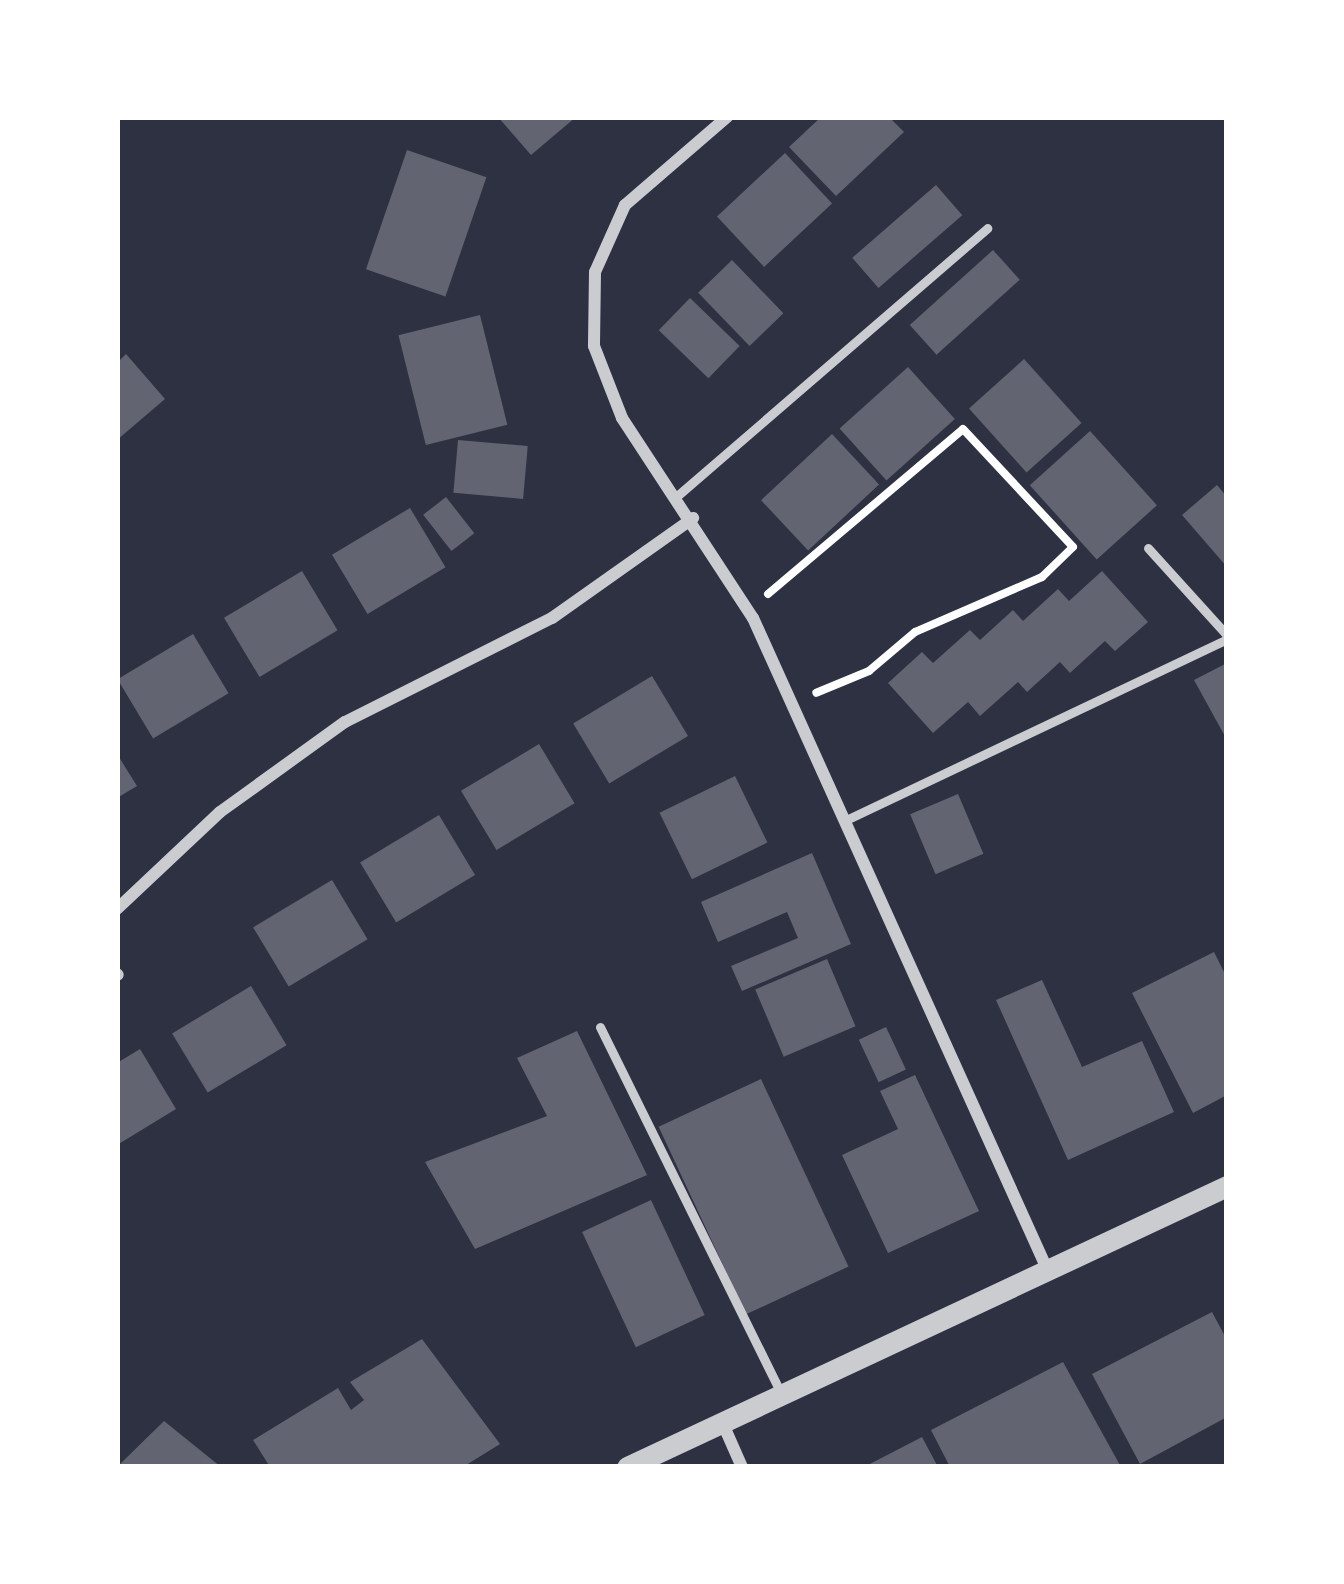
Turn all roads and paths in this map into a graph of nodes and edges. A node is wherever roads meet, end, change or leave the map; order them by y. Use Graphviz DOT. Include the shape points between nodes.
graph roads {
  1 [pos="727,117"];
  2 [pos="987,228"];
  3 [pos="677,496"];
  4 [pos="693,518"];
  5 [pos="1148,548"];
  6 [pos="747,608"];
  7 [pos="1227,637"];
  8 [pos="792,703"];
  9 [pos="846,820"];
  10 [pos="117,909"];
  11 [pos="600,1027"];
  12 [pos="1227,1186"];
  13 [pos="1048,1271"];
  14 [pos="783,1396"];
  15 [pos="723,1424"];
  16 [pos="627,1467"];
  17 [pos="742,1467"];
  1 -- 3 [label="street" via="626,206 595,272 593,346 622,418"];
  2 -- 3 [label="lane"];
  3 -- 4 [label="street"];
  4 -- 6 [label="street"];
  4 -- 10 [label="street" via="552,618 345,722 220,812"];
  5 -- 7 [label="lane"];
  6 -- 8 [label="street"];
  6 -- 8 [label="path" via="812,563 963,429 1073,547 1042,577 915,632 869,671"];
  7 -- 9 [label="lane"];
  8 -- 9 [label="street"];
  9 -- 13 [label="street"];
  11 -- 14 [label="lane"];
  12 -- 13 [label="street"];
  13 -- 14 [label="street"];
  14 -- 15 [label="street"];
  15 -- 16 [label="street"];
  15 -- 17 [label="street"];
}
